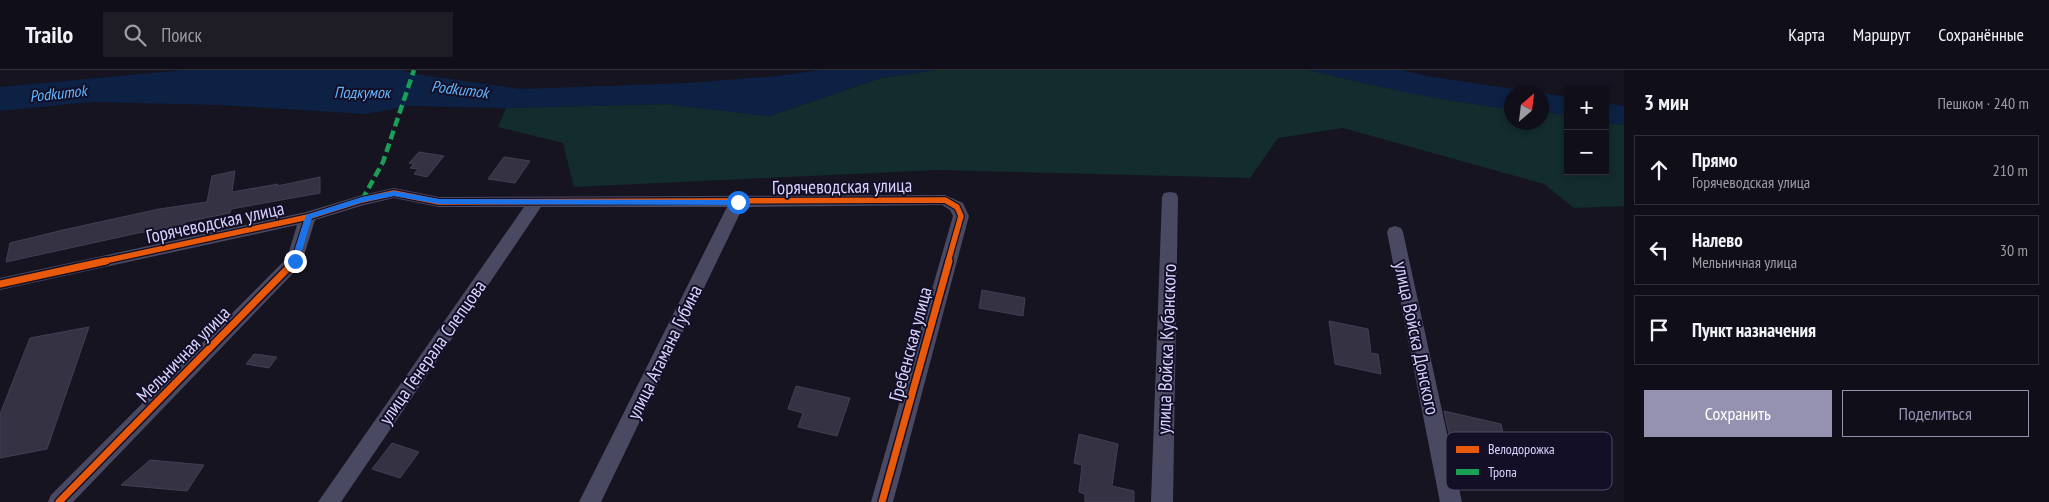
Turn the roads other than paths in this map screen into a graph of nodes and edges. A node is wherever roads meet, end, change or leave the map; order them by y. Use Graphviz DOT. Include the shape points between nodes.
graph roads {
  1 [pos="1170,197"];
  2 [pos="945,200"];
  3 [pos="536,202"];
  4 [pos="738,202"];
  5 [pos="308,216"];
  6 [pos="1395,232"];
  7 [pos="0,284"];
  8 [pos="1446,478"];
  9 [pos="59,502"];
  10 [pos="329,502"];
  11 [pos="590,502"];
  12 [pos="882,502"];
  13 [pos="1162,502"];
  1 -- 13 [label="street, улица Войска Кубанского"];
  2 -- 4 [label="street, Горячеводская улица"];
  2 -- 12 [label="street, Гребенская улица" via="957,207 961,216"];
  3 -- 4 [label="street, Горячеводская улица"];
  3 -- 5 [label="street, Горячеводская улица" via="439,202 394,193"];
  3 -- 10 [label="street, улица Генерала Слепцова"];
  4 -- 11 [label="street, улица Атамана Губина"];
  5 -- 7 [label="street, Горячеводская улица"];
  5 -- 9 [label="street, Мельничная улица" via="295,261"];
  6 -- 8 [label="street, улица Войска Донского"];
}
